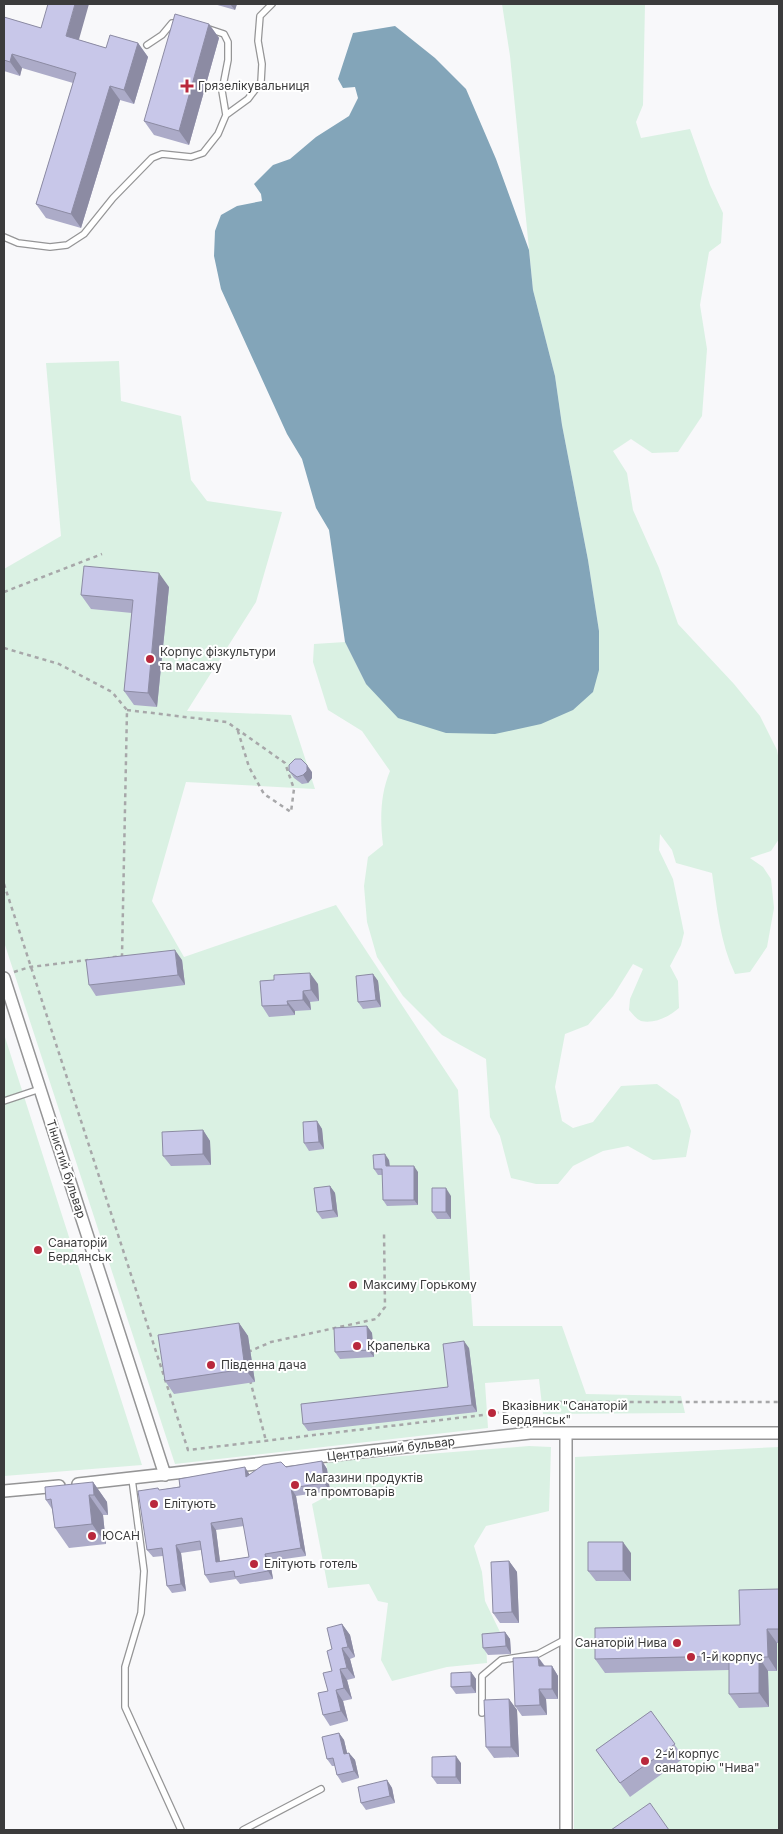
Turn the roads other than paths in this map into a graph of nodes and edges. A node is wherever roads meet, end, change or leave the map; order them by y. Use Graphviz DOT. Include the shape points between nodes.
graph roads {
  1 [pos="272,4"];
  2 [pos="187,22"];
  3 [pos="206,28"];
  4 [pos="147,45"];
  5 [pos="226,115"];
  6 [pos="4,237"];
  7 [pos="8,975"];
  8 [pos="40,1089"];
  9 [pos="4,1101"];
  10 [pos="566,1433"];
  11 [pos="779,1434"];
  12 [pos="165,1475"];
  13 [pos="132,1479"];
  14 [pos="4,1491"];
  15 [pos="566,1638"];
  16 [pos="482,1713"];
  17 [pos="321,1790"];
  18 [pos="181,1830"];
  19 [pos="243,1830"];
  20 [pos="566,1830"];
  1 -- 5 [label="lane" via="260,16 261,82 248,99"];
  2 -- 4 [label="lane" via="172,23"];
  3 -- 5 [label="lane" via="224,34 228,42 222,91"];
  5 -- 6 [label="lane" via="218,134 203,153 191,157 162,154 152,158 84,234 67,245 50,247 18,243"];
  7 -- 8 [label="street, Тінистий бульвар"];
  8 -- 9 [label="lane"];
  8 -- 12 [label="street, Тінистий бульвар"];
  10 -- 11 [label="street, Центральний бульвар"];
  10 -- 12 [label="street, Центральний бульвар" via="530,1433"];
  10 -- 15 [label="street"];
  12 -- 13 [label="street, Центральний бульвар"];
  13 -- 14 [label="street, Центральний бульвар"];
  13 -- 18 [label="lane" via="144,1571 141,1614 125,1667 125,1707"];
  15 -- 16 [label="lane" via="538,1654 501,1660 482,1676"];
  15 -- 20 [label="street"];
  17 -- 19 [label="lane"];
}
